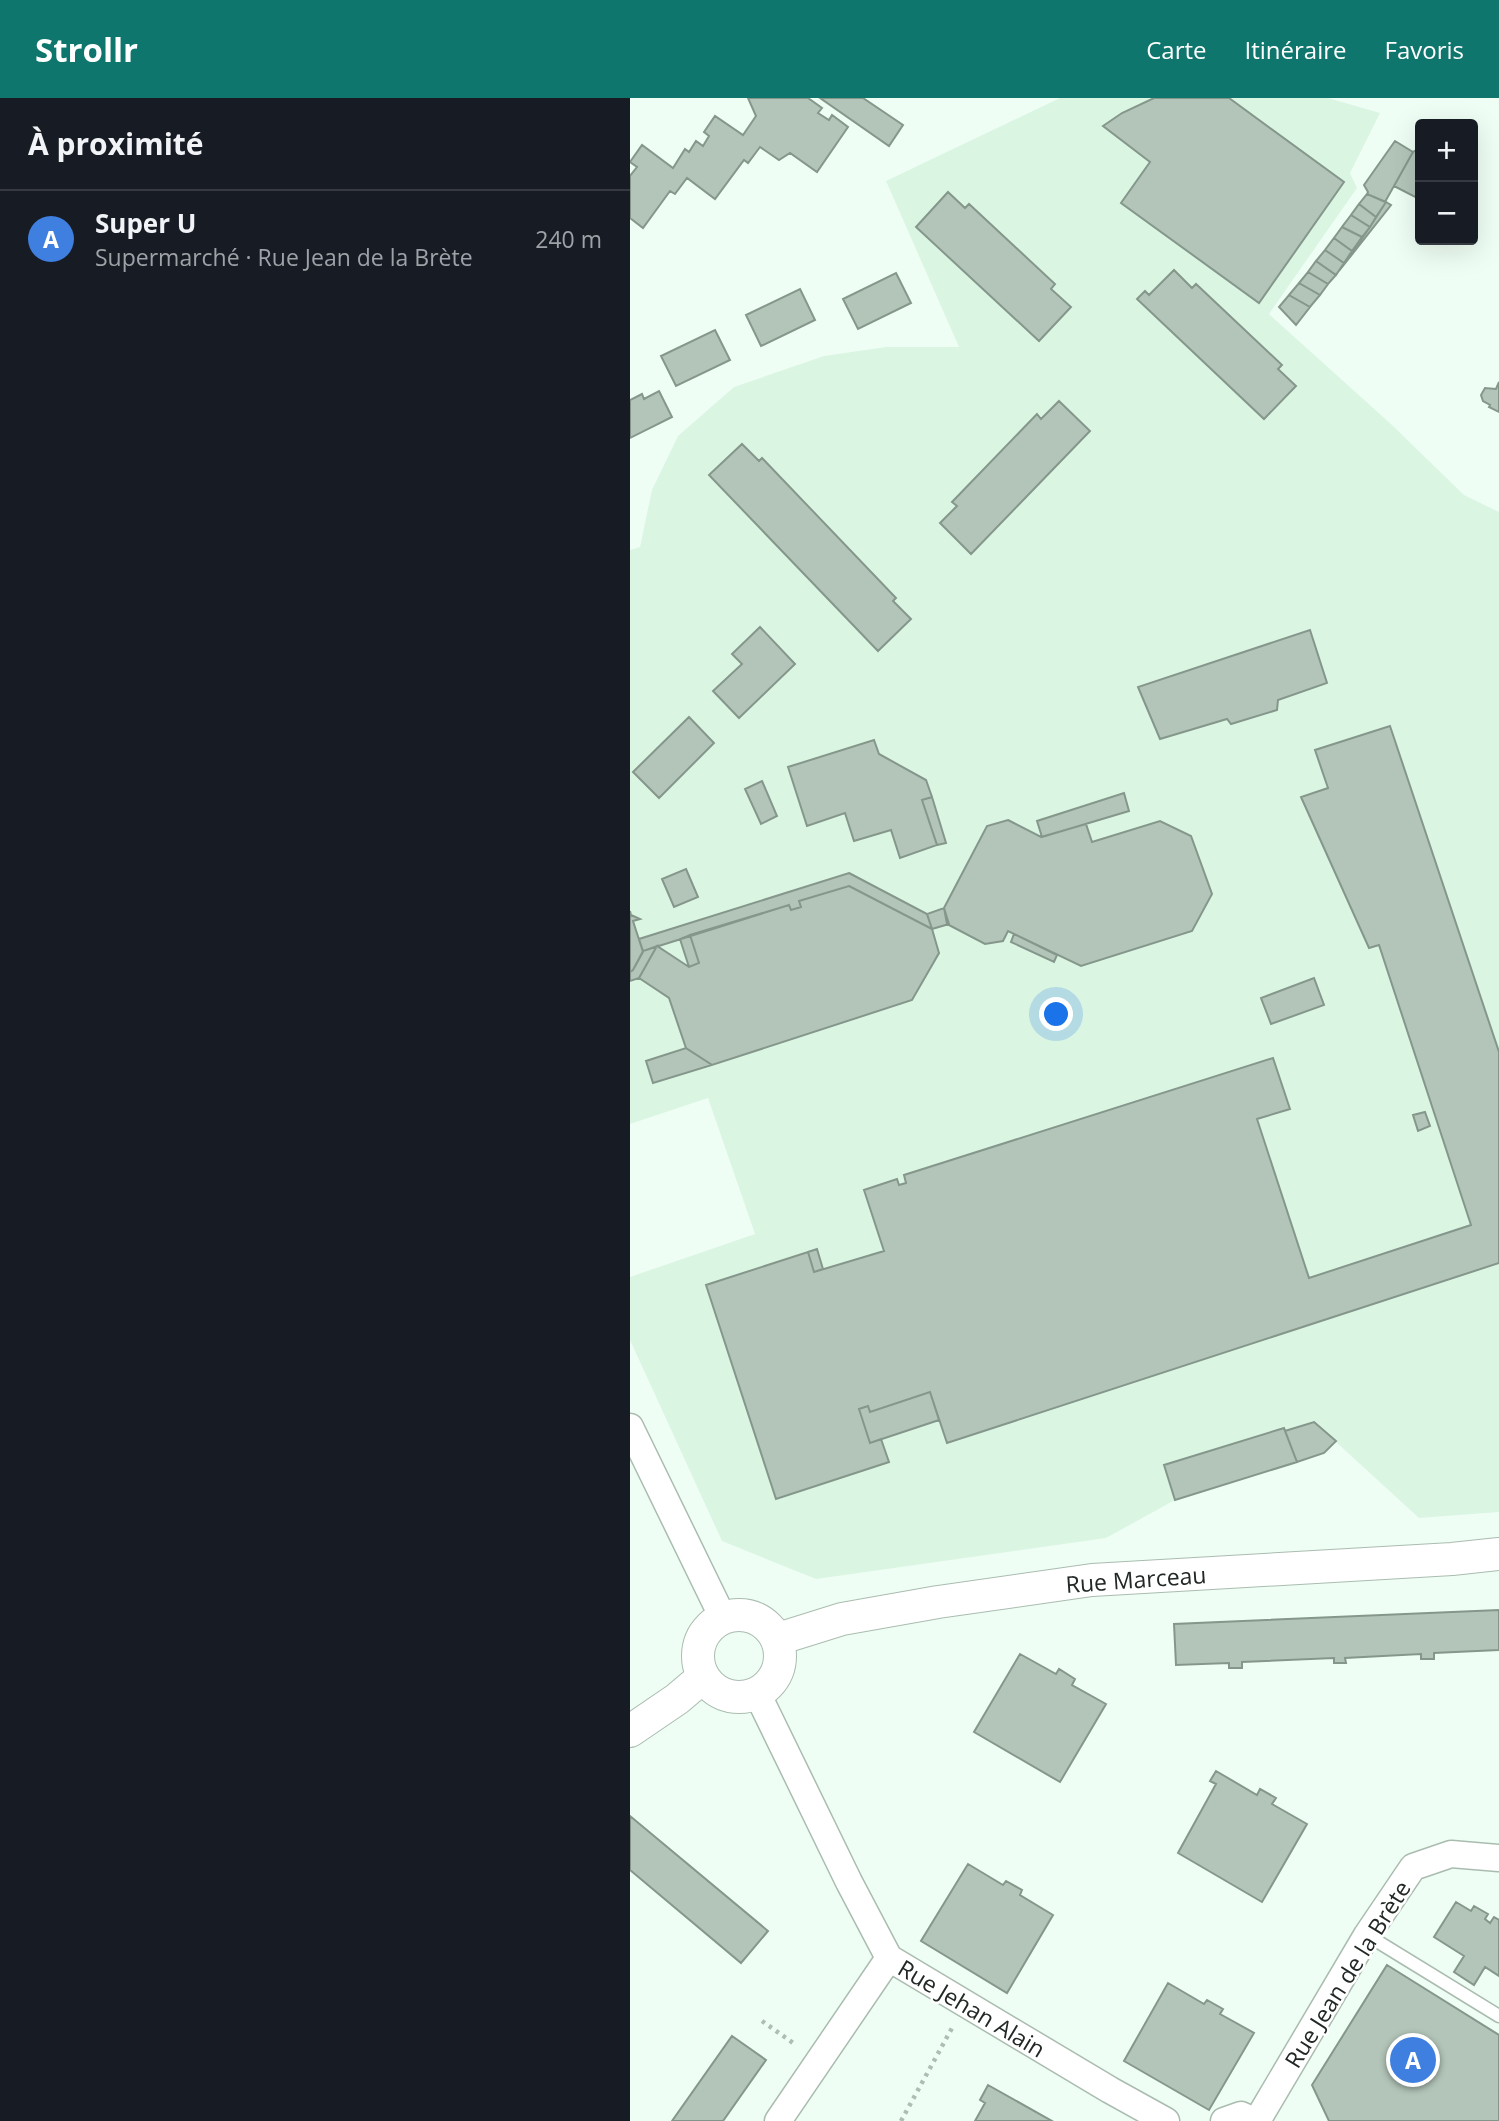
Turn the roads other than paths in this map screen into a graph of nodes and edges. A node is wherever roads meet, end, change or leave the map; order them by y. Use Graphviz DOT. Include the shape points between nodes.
graph roads {
  1 [pos="630,1427"];
  2 [pos="1499,1554"];
  3 [pos="723,1618"];
  4 [pos="778,1639"];
  5 [pos="703,1677"];
  6 [pos="757,1693"];
  7 [pos="630,1731"];
  8 [pos="1499,1858"];
  9 [pos="1367,1935"];
  10 [pos="889,1958"];
  11 [pos="1499,2016"];
  12 [pos="778,2121"];
  13 [pos="1166,2121"];
  14 [pos="1223,2121"];
  15 [pos="1255,2121"];
  1 -- 3 [label="street"];
  2 -- 4 [label="street, Rue Marceau" via="1092,1580 842,1619"];
  3 -- 4 [label="street" via="756,1618"];
  3 -- 5 [label="street" via="702,1636 698,1661"];
  4 -- 6 [label="street" via="778,1669"];
  5 -- 6 [label="street" via="728,1696"];
  5 -- 7 [label="street"];
  6 -- 10 [label="street, Rue Jehan Alain"];
  8 -- 9 [label="street, Rue Jean de la Brète" via="1451,1854 1413,1867"];
  9 -- 11 [label="lane"];
  9 -- 15 [label="street, Rue Jean de la Brète"];
  10 -- 12 [label="street"];
  10 -- 13 [label="street, Rue Jehan Alain"];
  14 -- 15 [label="street" via="1241,2115"];
}
